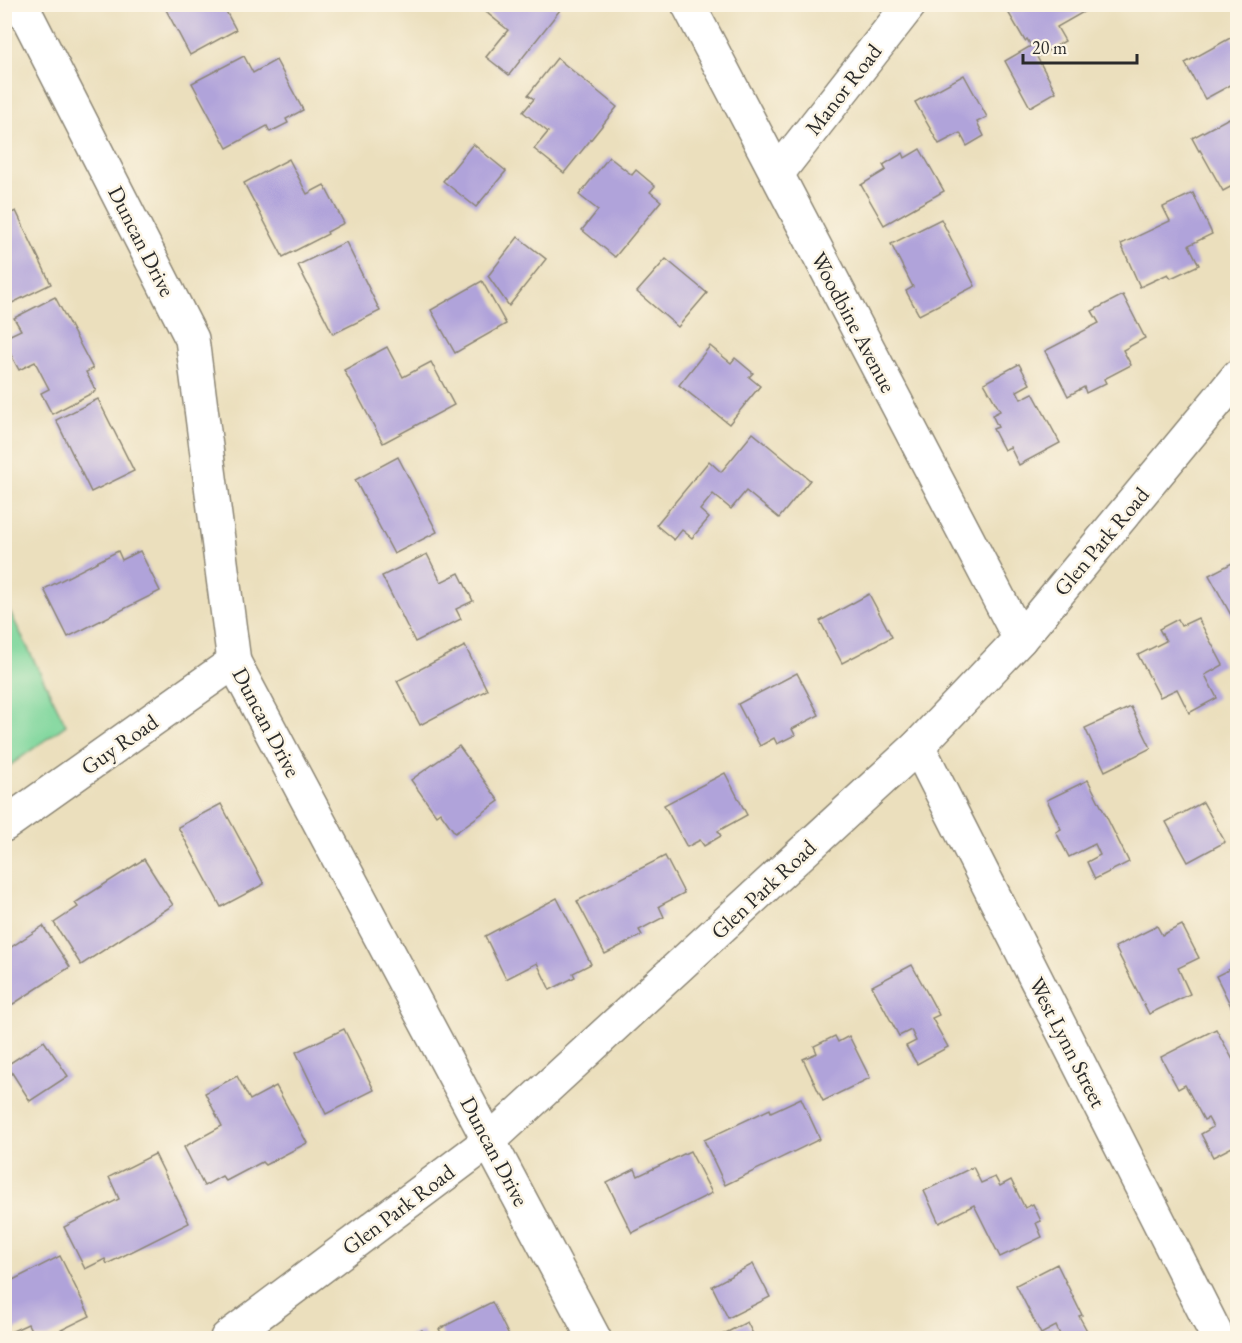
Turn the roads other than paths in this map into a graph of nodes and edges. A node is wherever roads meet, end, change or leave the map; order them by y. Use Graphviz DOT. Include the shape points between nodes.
graph roads {
  1 [pos="21,4"];
  2 [pos="688,4"];
  3 [pos="910,4"];
  4 [pos="777,174"];
  5 [pos="1238,376"];
  6 [pos="1020,639"];
  7 [pos="234,662"];
  8 [pos="918,746"];
  9 [pos="4,825"];
  10 [pos="489,1141"];
  11 [pos="227,1338"];
  12 [pos="594,1338"];
  13 [pos="1218,1338"];
  1 -- 7 [label="street, Duncan Drive" via="192,339"];
  2 -- 4 [label="street, Woodbine Avenue"];
  3 -- 4 [label="street, Manor Road"];
  4 -- 6 [label="street, Woodbine Avenue"];
  5 -- 6 [label="street, Glen Park Road"];
  6 -- 8 [label="street, Glen Park Road"];
  7 -- 9 [label="street, Guy Road"];
  7 -- 10 [label="street, Duncan Drive"];
  8 -- 10 [label="street, Glen Park Road"];
  8 -- 13 [label="street, West Lynn Street"];
  10 -- 11 [label="street, Glen Park Road"];
  10 -- 12 [label="street, Duncan Drive"];
}
